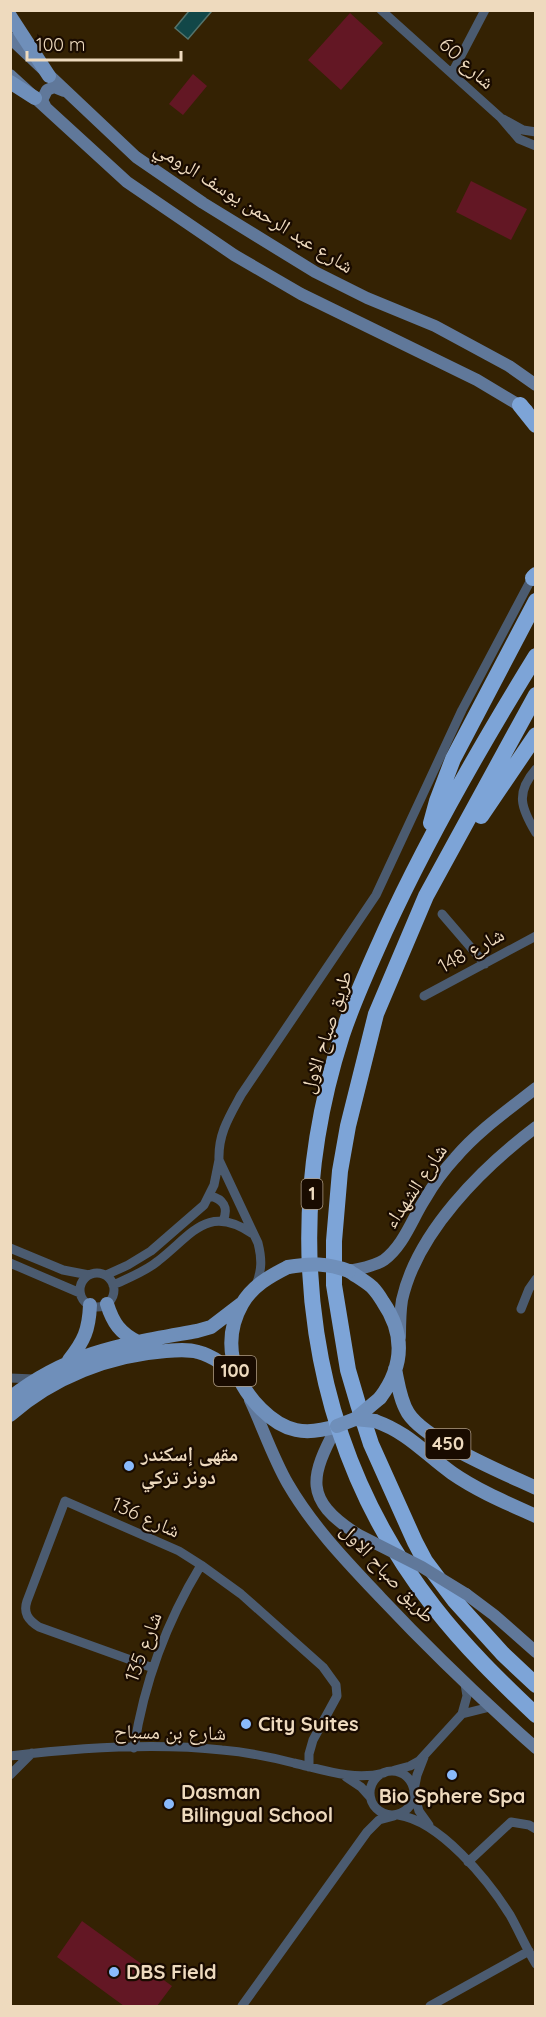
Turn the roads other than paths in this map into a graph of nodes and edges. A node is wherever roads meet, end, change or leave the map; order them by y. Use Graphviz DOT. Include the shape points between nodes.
graph roads {
  1 [pos="381,10"];
  2 [pos="485,10"];
  3 [pos="10,16"];
  4 [pos="10,38"];
  5 [pos="452,73"];
  6 [pos="10,75"];
  7 [pos="49,76"];
  8 [pos="10,82"];
  9 [pos="65,92"];
  10 [pos="35,98"];
  11 [pos="47,110"];
  12 [pos="501,118"];
  13 [pos="536,132"];
  14 [pos="536,146"];
  15 [pos="536,385"];
  16 [pos="520,405"];
  17 [pos="536,417"];
  18 [pos="536,425"];
  19 [pos="534,575"];
  20 [pos="536,601"];
  21 [pos="536,656"];
  22 [pos="536,695"];
  23 [pos="536,735"];
  24 [pos="536,768"];
  25 [pos="536,833"];
  26 [pos="425,847"];
  27 [pos="426,896"];
  28 [pos="442,914"];
  29 [pos="536,936"];
  30 [pos="485,964"];
  31 [pos="424,996"];
  32 [pos="536,1088"];
  33 [pos="536,1127"];
  34 [pos="219,1160"];
  35 [pos="210,1196"];
  36 [pos="224,1221"];
  37 [pos="255,1236"];
  38 [pos="10,1248"];
  39 [pos="10,1263"];
  40 [pos="349,1271"];
  41 [pos="89,1275"];
  42 [pos="106,1275"];
  43 [pos="536,1279"];
  44 [pos="113,1285"];
  45 [pos="254,1288"];
  46 [pos="80,1293"];
  47 [pos="242,1303"];
  48 [pos="107,1304"];
  49 [pos="90,1305"];
  50 [pos="521,1309"];
  51 [pos="400,1338"];
  52 [pos="138,1342"];
  53 [pos="67,1362"];
  54 [pos="395,1368"];
  55 [pos="237,1377"];
  56 [pos="10,1378"];
  57 [pos="37,1379"];
  58 [pos="248,1397"];
  59 [pos="10,1398"];
  60 [pos="10,1415"];
  61 [pos="355,1419"];
  62 [pos="337,1426"];
  63 [pos="536,1488"];
  64 [pos="536,1516"];
  65 [pos="201,1565"];
  66 [pos="536,1652"];
  67 [pos="153,1668"];
  68 [pos="465,1684"];
  69 [pos="536,1685"];
  70 [pos="490,1707"];
  71 [pos="462,1714"];
  72 [pos="536,1715"];
  73 [pos="134,1748"];
  74 [pos="536,1748"];
  75 [pos="33,1753"];
  76 [pos="425,1755"];
  77 [pos="10,1756"];
  78 [pos="309,1767"];
  79 [pos="387,1772"];
  80 [pos="10,1775"];
  81 [pos="341,1775"];
  82 [pos="414,1792"];
  83 [pos="371,1799"];
  84 [pos="396,1815"];
  85 [pos="432,1829"];
  86 [pos="536,1829"];
  87 [pos="367,1832"];
  88 [pos="468,1862"];
  89 [pos="529,1951"];
  90 [pos="536,1964"];
  91 [pos="242,2007"];
  92 [pos="430,2007"];
  1 -- 5 [label="street, شارع 60"];
  2 -- 5 [label="street"];
  3 -- 7 [label="main road"];
  4 -- 7 [label="main road, شارع عبد الرحمن يوسف الرومي"];
  5 -- 12 [label="street, شارع 60"];
  6 -- 10 [label="main road"];
  7 -- 9 [label="main road, شارع عبد الرحمن يوسف الرومي"];
  8 -- 10 [label="main road"];
  9 -- 11 [label="main road" via="58,87 47,90 42,100"];
  9 -- 15 [label="main road, شارع عبد الرحمن يوسف الرومي" via="136,157 212,208 315,272 435,326"];
  10 -- 11 [label="main road"];
  11 -- 16 [label="main road" via="128,182 234,255 301,294 432,356"];
  12 -- 13 [label="street"];
  12 -- 14 [label="street" via="519,139"];
  16 -- 17 [label="main road"];
  16 -- 18 [label="highway"];
  19 -- 34 [label="street" via="462,710 376,895 241,1095 224,1125"];
  20 -- 26 [label="highway" via="453,759"];
  21 -- 26 [label="highway, طريق صباح الاول / 1"];
  22 -- 27 [label="highway, طريق صباح الاول / 1"];
  23 -- 27 [label="highway"];
  24 -- 25 [label="street" via="526,782 522,799"];
  26 -- 72 [label="highway, طريق صباح الاول / 1" via="366,974 329,1082 314,1168 309,1252 314,1317 325,1378 343,1442 384,1531 432,1605 461,1641"];
  27 -- 69 [label="highway, طريق صباح الاول / 1" via="375,1014 348,1126 337,1205 334,1285 348,1370 358,1404 371,1444 415,1542 455,1601"];
  28 -- 30 [label="street"];
  29 -- 30 [label="street, شارع 148"];
  30 -- 31 [label="street, شارع 148"];
  32 -- 40 [label="main road, شارع الشهداء" via="454,1159 425,1197 394,1250 370,1267"];
  33 -- 51 [label="main road" via="475,1179 432,1235 411,1273 402,1301"];
  34 -- 35 [label="street"];
  34 -- 37 [label="street"];
  35 -- 36 [label="street" via="224,1205"];
  35 -- 42 [label="street" via="204,1206 151,1251"];
  36 -- 37 [label="street"];
  36 -- 44 [label="street" via="200,1226 151,1267"];
  37 -- 45 [label="street" via="262,1267"];
  38 -- 41 [label="street"];
  39 -- 46 [label="street"];
  40 -- 45 [label="main road, 100, bridge" via="329,1264 308,1263 288,1267"];
  40 -- 51 [label="main road, 100" via="373,1288 390,1312"];
  41 -- 42 [label="street"];
  41 -- 46 [label="street" via="81,1283"];
  42 -- 44 [label="street"];
  43 -- 50 [label="street"];
  44 -- 48 [label="street" via="113,1295"];
  45 -- 47 [label="main road, 100"];
  46 -- 49 [label="street"];
  47 -- 52 [label="main road, 100" via="210,1327"];
  47 -- 55 [label="main road, 100" via="232,1336"];
  48 -- 49 [label="street"];
  48 -- 52 [label="main road" via="118,1328"];
  49 -- 53 [label="main road" via="86,1335"];
  51 -- 54 [label="main road, 100"];
  52 -- 53 [label="main road, 100"];
  53 -- 57 [label="main road, 100"];
  54 -- 61 [label="main road, 100, bridge" via="380,1398"];
  54 -- 63 [label="main road, 450" via="401,1396 416,1422 458,1450"];
  55 -- 58 [label="main road, 100"];
  55 -- 60 [label="main road, 100" via="218,1361 196,1351 152,1352 79,1372"];
  56 -- 57 [label="street"];
  57 -- 59 [label="main road, 100"];
  58 -- 62 [label="main road, 100" via="268,1416 297,1430"];
  58 -- 68 [label="main road, طريق صباح الاول" via="288,1484 316,1526"];
  61 -- 62 [label="main road, 100, bridge"];
  61 -- 64 [label="main road, 450, bridge" via="394,1428 464,1481"];
  62 -- 66 [label="main road, طريق صباح الاول, bridge" via="320,1457 316,1483 333,1517 466,1594"];
  65 -- 67 [label="street, شارع 135" via="174,1611"];
  65 -- 67 [label="street, شارع 136" via="179,1551 65,1501 25,1607 27,1616 39,1626"];
  65 -- 78 [label="street, شارع 136" via="254,1605 323,1667 336,1685 336,1701 314,1740"];
  67 -- 73 [label="street, شارع 135"];
  68 -- 70 [label="main road, طريق صباح الاول"];
  68 -- 71 [label="street" via="467,1696"];
  70 -- 71 [label="street"];
  70 -- 74 [label="main road, طريق صباح الاول"];
  71 -- 76 [label="street"];
  73 -- 75 [label="street, شارع بن مسباح"];
  73 -- 78 [label="street, شارع بن مسباح" via="224,1750"];
  75 -- 77 [label="street, شارع بن مسباح"];
  75 -- 80 [label="street"];
  76 -- 79 [label="street, شارع بن مسباح" via="410,1766"];
  76 -- 82 [label="street"];
  78 -- 81 [label="street, شارع بن مسباح"];
  79 -- 81 [label="street, شارع بن مسباح"];
  79 -- 82 [label="street" via="406,1776"];
  79 -- 83 [label="street" via="374,1780"];
  81 -- 83 [label="street, شارع بن مسباح" via="356,1783"];
  82 -- 84 [label="street" via="410,1808"];
  82 -- 85 [label="street" via="417,1806"];
  83 -- 84 [label="street" via="380,1812"];
  83 -- 87 [label="street"];
  84 -- 85 [label="street" via="415,1819"];
  84 -- 87 [label="street" via="379,1820"];
  85 -- 88 [label="street"];
  86 -- 88 [label="street" via="511,1822"];
  87 -- 91 [label="street"];
  88 -- 89 [label="street" via="509,1914"];
  89 -- 90 [label="street"];
  89 -- 92 [label="street"];
}
